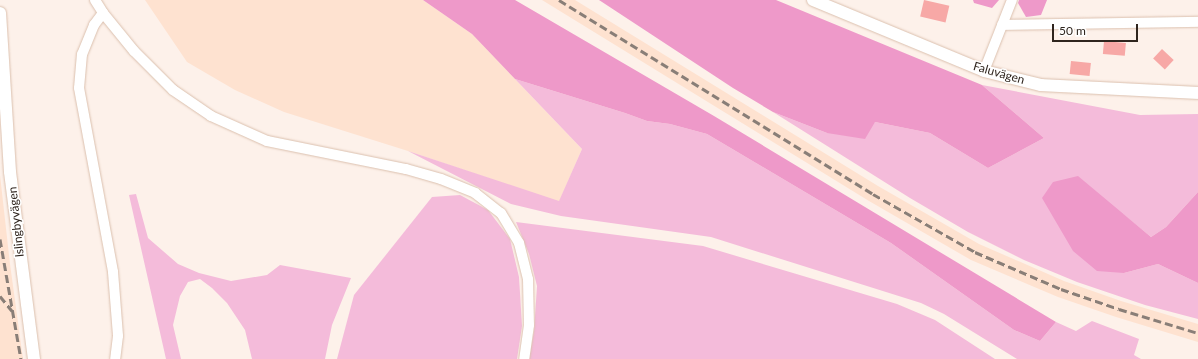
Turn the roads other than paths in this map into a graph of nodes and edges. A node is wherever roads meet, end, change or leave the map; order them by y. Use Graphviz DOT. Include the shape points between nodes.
graph roads {
  1 [pos="95,0"];
  2 [pos="813,0"];
  3 [pos="1012,0"];
  4 [pos="0,13"];
  5 [pos="103,13"];
  6 [pos="1198,22"];
  7 [pos="1002,24"];
  8 [pos="984,71"];
  9 [pos="1198,93"];
  10 [pos="34,359"];
  11 [pos="115,359"];
  12 [pos="524,359"];
  1 -- 5 [label="street"];
  2 -- 8 [label="street, Faluvägen"];
  3 -- 7 [label="street"];
  4 -- 10 [label="street, Islingbyvägen" via="10,172"];
  5 -- 11 [label="street" via="94,25 82,54 79,88 113,272 118,336"];
  5 -- 12 [label="street" via="134,51 173,90 211,116 267,141 441,179 474,193 501,213 519,243 528,279 529,325"];
  6 -- 7 [label="street"];
  7 -- 8 [label="street"];
  8 -- 9 [label="street, Faluvägen" via="1041,85"];
}
